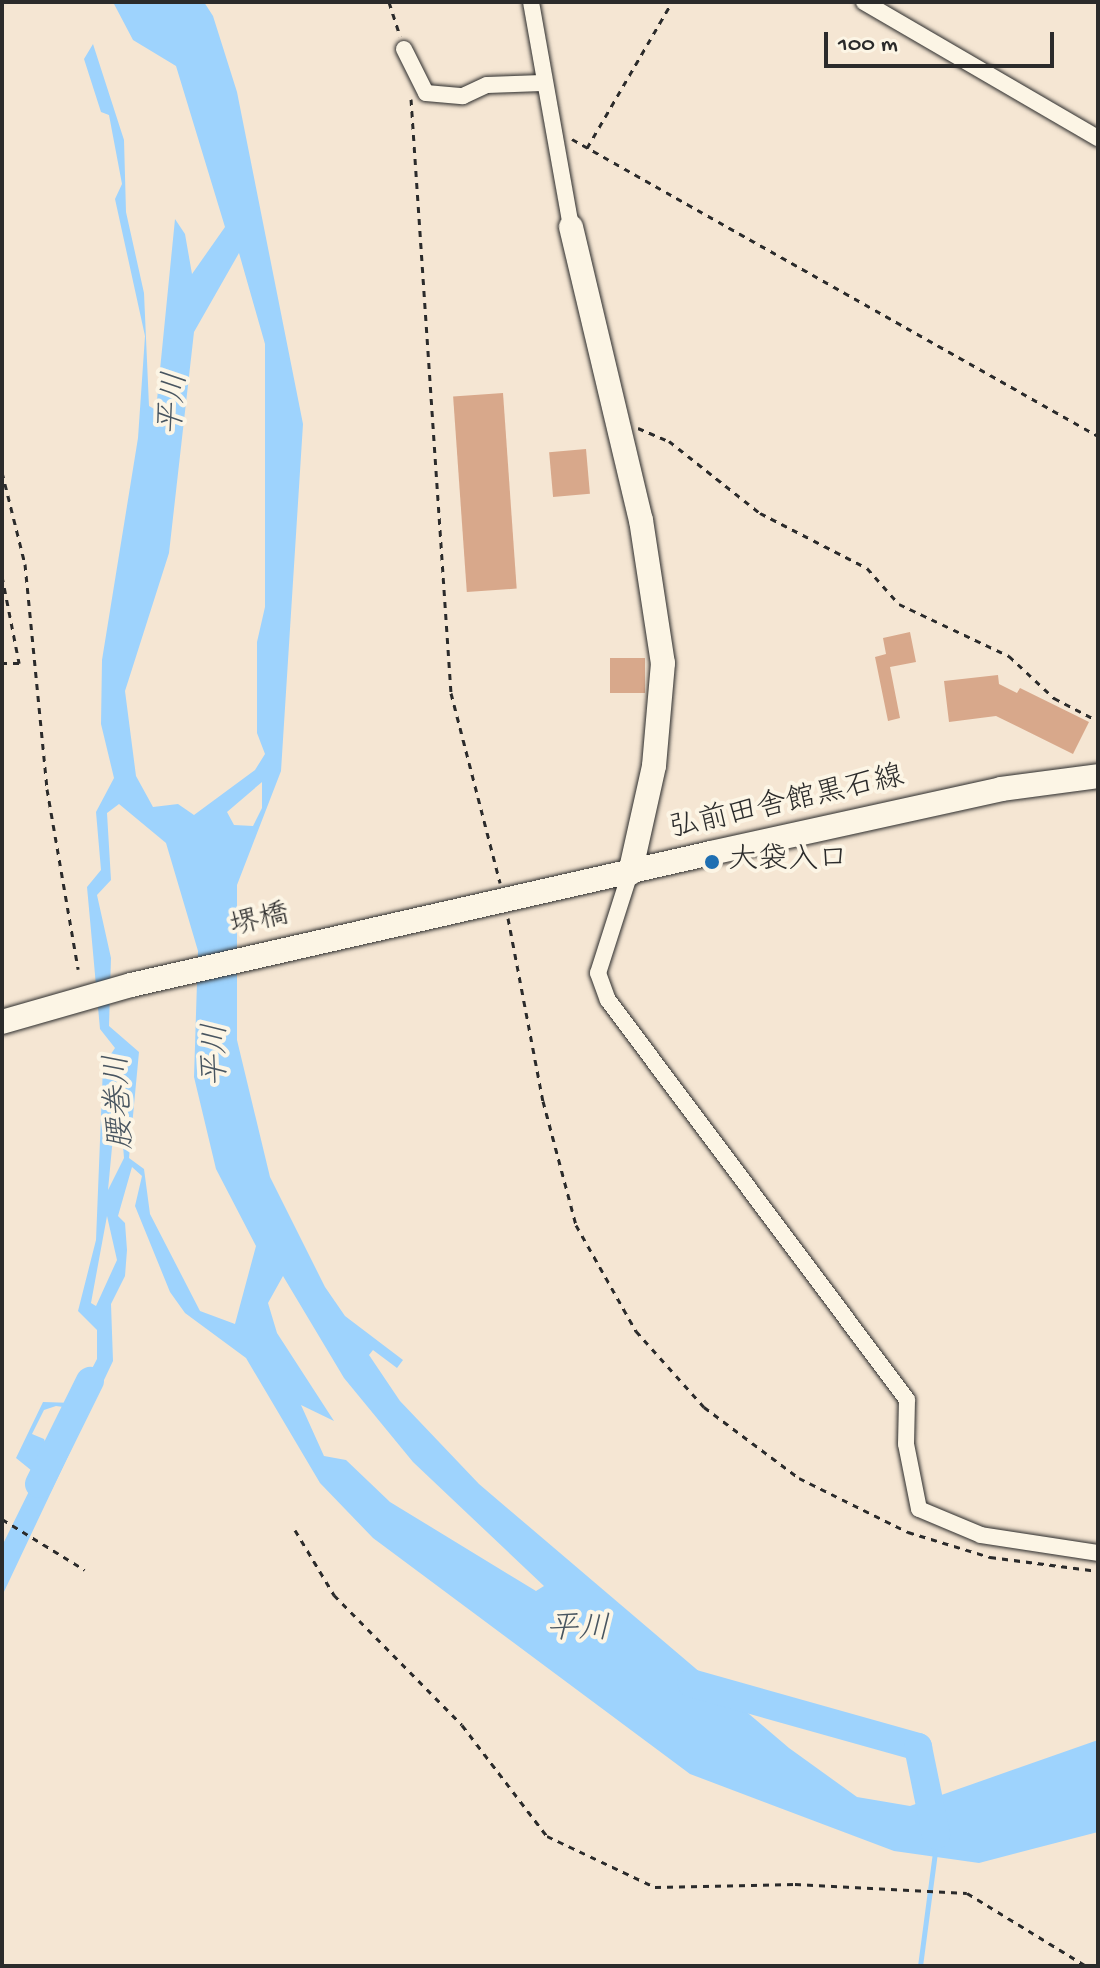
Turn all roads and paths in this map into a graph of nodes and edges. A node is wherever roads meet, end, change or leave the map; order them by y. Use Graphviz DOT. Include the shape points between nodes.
graph roads {
  1 [pos="389,2"];
  2 [pos="531,2"];
  3 [pos="672,2"];
  4 [pos="864,2"];
  5 [pos="404,49"];
  6 [pos="542,83"];
  7 [pos="410,88"];
  8 [pos="554,128"];
  9 [pos="1098,138"];
  10 [pos="587,148"];
  11 [pos="571,227"];
  12 [pos="618,426"];
  13 [pos="1098,436"];
  14 [pos="2,472"];
  15 [pos="2,576"];
  16 [pos="2,663"];
  17 [pos="1098,721"];
  18 [pos="1098,776"];
  19 [pos="630,873"];
  20 [pos="498,902"];
  21 [pos="78,969"];
  22 [pos="2,1022"];
  23 [pos="2,1519"];
  24 [pos="295,1530"];
  25 [pos="1098,1553"];
  26 [pos="85,1570"];
  27 [pos="1098,1571"];
  28 [pos="1086,1966"];
  1 -- 5 [label="path"];
  2 -- 6 [label="street"];
  3 -- 10 [label="path"];
  4 -- 9 [label="street"];
  5 -- 6 [label="street" via="426,93 463,96 487,85"];
  6 -- 8 [label="street"];
  7 -- 20 [label="path" via="451,693"];
  8 -- 10 [label="path"];
  8 -- 11 [label="street"];
  10 -- 13 [label="path"];
  11 -- 12 [label="main road"];
  12 -- 17 [label="path" via="647,429 669,441 760,513 867,568 899,604 1009,656 1054,698"];
  12 -- 19 [label="main road" via="641,520 664,675 654,766"];
  14 -- 21 [label="path" via="25,564 47,789"];
  15 -- 16 [label="path" via="19,663"];
  18 -- 19 [label="main road, 弘前田舎館黒石線" via="1001,789"];
  19 -- 20 [label="main road, 弘前田舎館黒石線"];
  19 -- 25 [label="street" via="598,973 608,1000 907,1400 906,1444 919,1509 981,1535"];
  20 -- 22 [label="main road, 堺橋"];
  20 -- 27 [label="path" via="576,1225 636,1331 704,1407 799,1478 908,1532 990,1557"];
  23 -- 26 [label="path"];
  24 -- 28 [label="path" via="334,1595 462,1725 547,1836 655,1887 795,1884 967,1893"];
}
